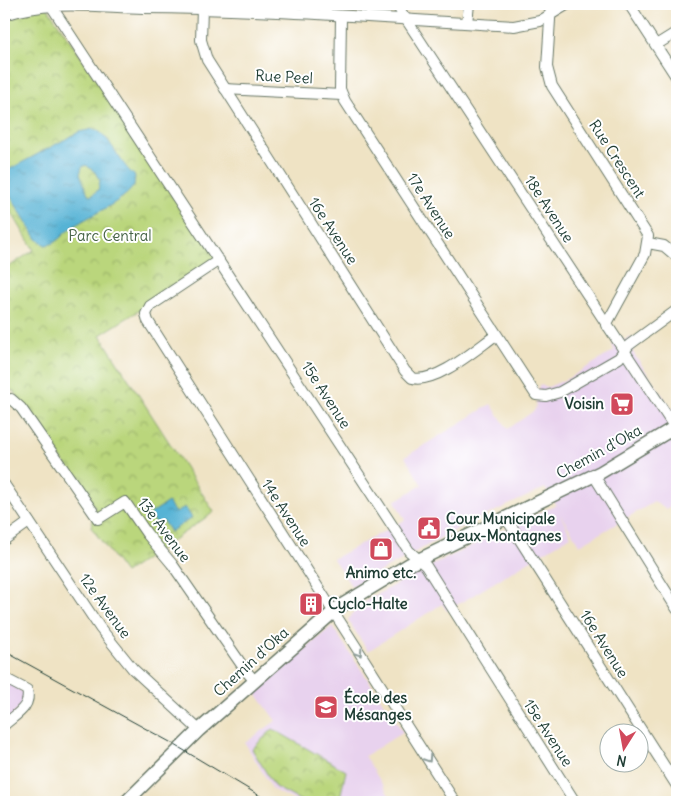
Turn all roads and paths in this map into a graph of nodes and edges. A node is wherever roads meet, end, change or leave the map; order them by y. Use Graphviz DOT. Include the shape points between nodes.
graph roads {
  1 [pos="51,4"];
  2 [pos="297,4"];
  3 [pos="396,4"];
  4 [pos="468,4"];
  5 [pos="551,4"];
  6 [pos="568,4"];
  7 [pos="629,4"];
  8 [pos="138,6"];
  9 [pos="202,8"];
  10 [pos="303,14"];
  11 [pos="4,15"];
  12 [pos="550,15"];
  13 [pos="342,17"];
  14 [pos="408,20"];
  15 [pos="467,23"];
  16 [pos="677,32"];
  17 [pos="656,46"];
  18 [pos="677,78"];
  19 [pos="225,89"];
  20 [pos="342,95"];
  21 [pos="648,243"];
  22 [pos="677,257"];
  23 [pos="219,260"];
  24 [pos="677,310"];
  25 [pos="606,325"];
  26 [pos="496,335"];
  27 [pos="624,351"];
  28 [pos="4,401"];
  29 [pos="676,428"];
  30 [pos="593,474"];
  31 [pos="4,484"];
  32 [pos="506,518"];
  33 [pos="29,522"];
  34 [pos="4,540"];
  35 [pos="419,560"];
  36 [pos="677,609"];
  37 [pos="332,612"];
  38 [pos="4,678"];
  39 [pos="254,680"];
  40 [pos="4,725"];
  41 [pos="199,730"];
  42 [pos="677,786"];
  43 [pos="126,802"];
  44 [pos="455,802"];
  45 [pos="575,802"];
  1 -- 8 [label="street"];
  1 -- 11 [label="street"];
  1 -- 23 [label="street, 15e Avenue"];
  2 -- 10 [label="street"];
  3 -- 14 [label="street, 18e Avenue"];
  4 -- 15 [label="street"];
  5 -- 12 [label="street, Rue Crescent"];
  6 -- 12 [label="street"];
  7 -- 17 [label="street"];
  8 -- 9 [label="street"];
  9 -- 10 [label="street"];
  9 -- 19 [label="street, 16e Avenue" via="203,52"];
  10 -- 13 [label="street"];
  12 -- 15 [label="street" via="526,26"];
  12 -- 21 [label="street, Rue Crescent" via="547,67 552,86 642,225"];
  13 -- 14 [label="street"];
  13 -- 20 [label="street"];
  14 -- 15 [label="street"];
  14 -- 25 [label="street, 18e Avenue"];
  16 -- 17 [label="street"];
  17 -- 18 [label="street"];
  19 -- 20 [label="street, Rue Peel"];
  19 -- 26 [label="street, 16e Avenue" via="412,378 425,380 440,373"];
  20 -- 26 [label="street, 17e Avenue"];
  21 -- 22 [label="street" via="664,246"];
  21 -- 25 [label="street"];
  23 -- 35 [label="street, 15e Avenue" via="409,551"];
  23 -- 37 [label="street, 14e Avenue" via="150,306 148,321"];
  24 -- 27 [label="street"];
  25 -- 27 [label="street, 18e Avenue"];
  26 -- 27 [label="street, 17e Avenue" via="531,390 540,397 560,392 619,358"];
  27 -- 29 [label="street, 18e Avenue"];
  28 -- 39 [label="street, 13e Avenue" via="11,399 21,408 98,519 125,502"];
  29 -- 30 [label="main road, Chemin d'Oka"];
  30 -- 32 [label="main road, Chemin d'Oka"];
  30 -- 36 [label="street"];
  31 -- 33 [label="street, 12e Avenue"];
  32 -- 35 [label="main road, Chemin d'Oka"];
  32 -- 42 [label="street, 16e Avenue"];
  33 -- 34 [label="street"];
  33 -- 41 [label="street, 12e Avenue" via="100,628 128,662"];
  35 -- 37 [label="main road, Chemin d'Oka"];
  35 -- 45 [label="street, 15e Avenue" via="426,566"];
  37 -- 39 [label="main road, Chemin d'Oka"];
  37 -- 44 [label="street, 14e Avenue, one-way"];
  38 -- 40 [label="street" via="27,690 29,697 28,704"];
  39 -- 41 [label="main road, Chemin d'Oka"];
  41 -- 43 [label="main road, Chemin d'Oka"];
}
